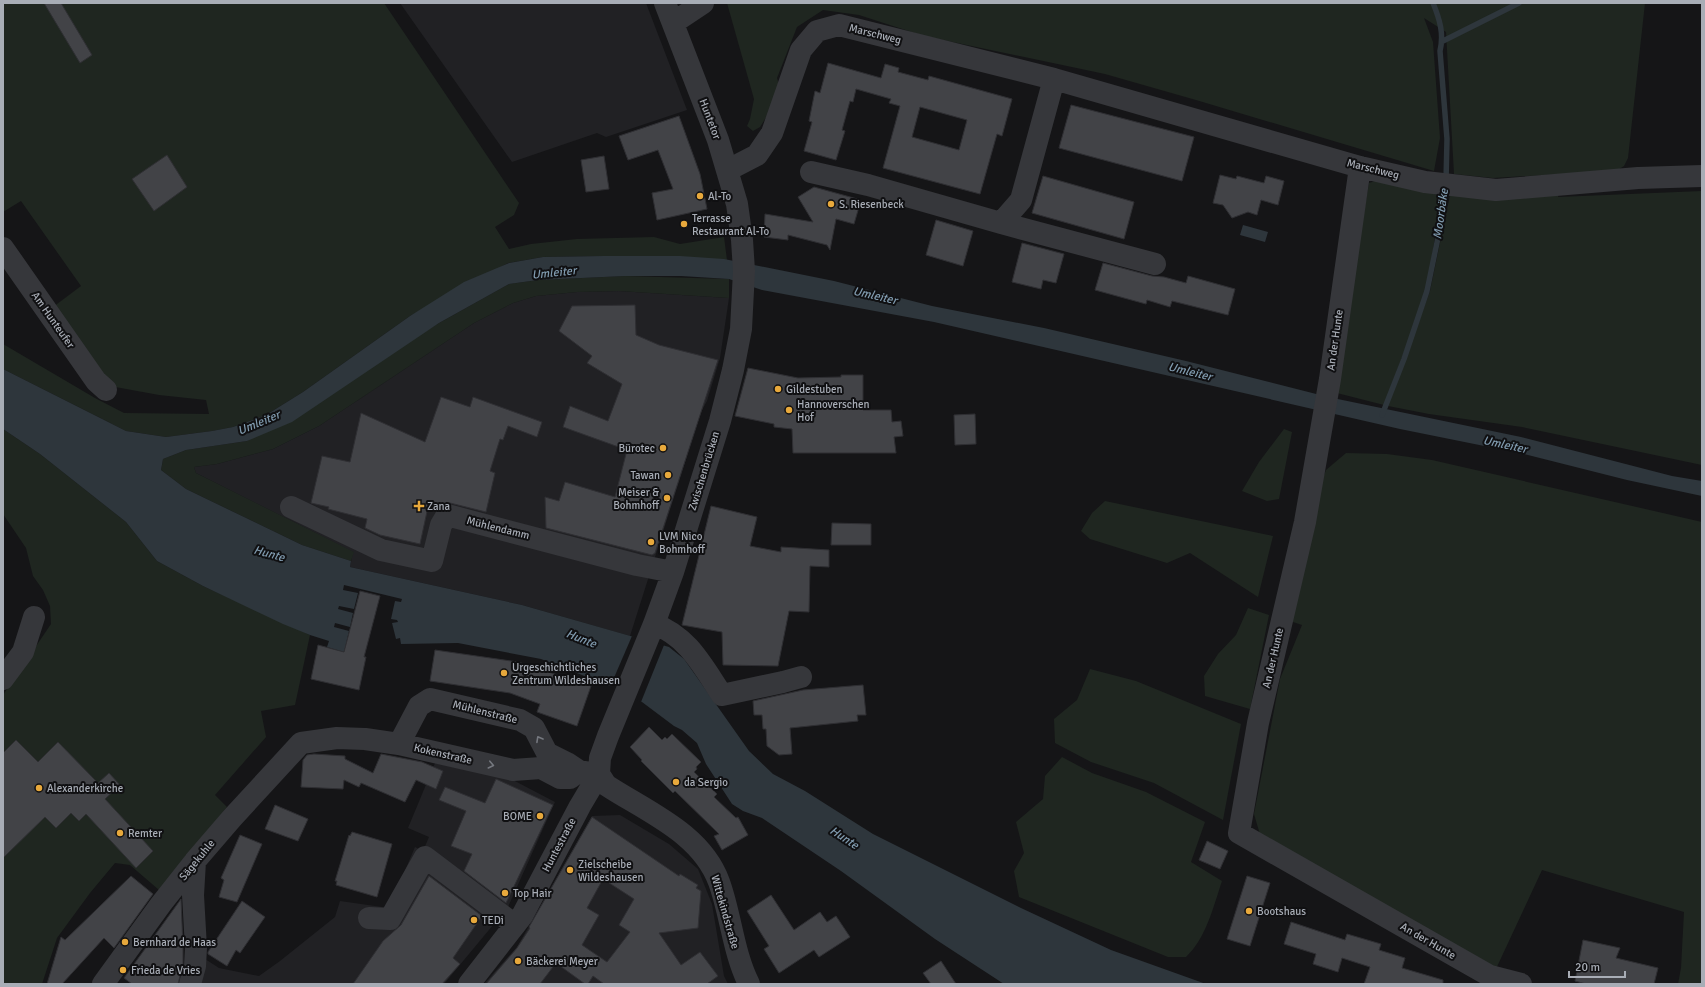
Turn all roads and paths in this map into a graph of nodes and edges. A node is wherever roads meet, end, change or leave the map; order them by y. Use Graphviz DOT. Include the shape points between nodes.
graph roads {
  1 [pos="703,3"];
  2 [pos="669,13"];
  3 [pos="1054,79"];
  4 [pos="1360,167"];
  5 [pos="728,170"];
  6 [pos="812,172"];
  7 [pos="1702,176"];
  8 [pos="1001,223"];
  9 [pos="742,240"];
  10 [pos="3,248"];
  11 [pos="1155,264"];
  12 [pos="106,390"];
  13 [pos="291,507"];
  14 [pos="673,572"];
  15 [pos="34,617"];
  16 [pos="651,632"];
  17 [pos="801,677"];
  18 [pos="3,679"];
  19 [pos="625,694"];
  20 [pos="301,743"];
  21 [pos="399,744"];
  22 [pos="589,773"];
  23 [pos="195,861"];
  24 [pos="369,918"];
  25 [pos="515,925"];
  26 [pos="103,984"];
  27 [pos="190,984"];
  28 [pos="469,984"];
  29 [pos="749,984"];
  30 [pos="1521,984"];
  1 -- 2 [label="street"];
  2 -- 5 [label="street, Huntetor"];
  3 -- 4 [label="street, Marschweg"];
  3 -- 5 [label="street, Marschweg" via="839,25 817,31 802,50 772,133 757,155"];
  3 -- 8 [label="street" via="1021,200"];
  4 -- 7 [label="street, Marschweg" via="1425,182 1496,190 1638,178"];
  4 -- 30 [label="street, An der Hunte" via="1330,378 1305,522 1258,723 1239,833 1490,976"];
  5 -- 9 [label="street, Huntetor" via="737,204"];
  6 -- 8 [label="street" via="868,185"];
  8 -- 11 [label="street"];
  9 -- 14 [label="street, Zwischenbrücken" via="742,329 706,470"];
  10 -- 12 [label="street, Am Hunteufer" via="96,381"];
  13 -- 14 [label="street, Mühlendamm" via="381,550 432,561 441,525 447,515 637,565"];
  14 -- 16 [label="street, Zwischenbrücken"];
  15 -- 18 [label="street" via="23,652"];
  16 -- 17 [label="street" via="666,628 690,647 722,695"];
  16 -- 19 [label="street, Zwischenbrücken"];
  19 -- 22 [label="street, Huntestraße" via="600,758"];
  20 -- 21 [label="street, Kokenstraße" via="337,738"];
  20 -- 23 [label="street, Sägekuhle"];
  21 -- 22 [label="street, Kokenstraße, one-way" via="513,770 541,768 560,778"];
  22 -- 21 [label="street, Mühlenstraße, one-way" via="548,753 534,728 520,720 430,699 419,706"];
  22 -- 25 [label="street, Huntestraße" via="580,806"];
  22 -- 29 [label="street, Wittekindstraße" via="678,830 697,846 710,863 719,882 735,946"];
  23 -- 26 [label="street, Sägekuhle"];
  23 -- 27 [label="street" via="193,895 196,948"];
  24 -- 25 [label="street" via="390,919 425,858"];
  25 -- 28 [label="street, Huntestraße"];
}
